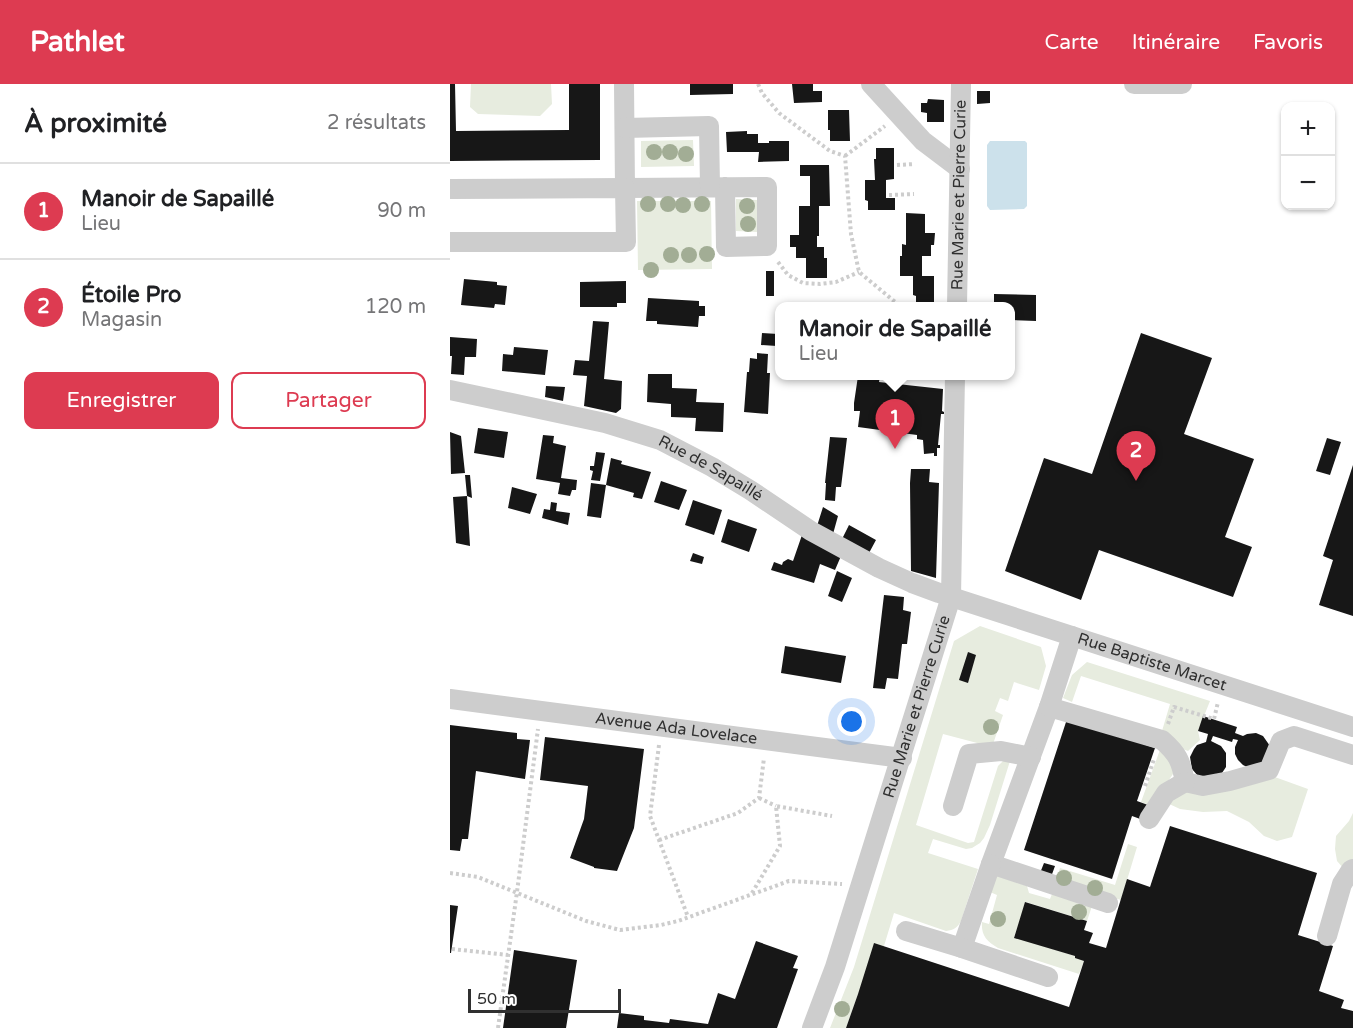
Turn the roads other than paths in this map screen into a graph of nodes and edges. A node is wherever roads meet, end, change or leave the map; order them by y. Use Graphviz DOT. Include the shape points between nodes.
graph roads {
  1 [pos="624,84"];
  2 [pos="871,84"];
  3 [pos="961,84"];
  4 [pos="1134,84"];
  5 [pos="1182,84"];
  6 [pos="625,128"];
  7 [pos="960,169"];
  8 [pos="718,187"];
  9 [pos="625,188"];
  10 [pos="450,189"];
  11 [pos="450,243"];
  12 [pos="957,302"];
  13 [pos="956,380"];
  14 [pos="450,390"];
  15 [pos="951,597"];
  16 [pos="1072,636"];
  17 [pos="450,699"];
  18 [pos="1049,707"];
  19 [pos="1353,727"];
  20 [pos="1353,755"];
  21 [pos="1030,757"];
  22 [pos="902,758"];
  23 [pos="1185,782"];
  24 [pos="953,806"];
  25 [pos="1149,819"];
  26 [pos="991,864"];
  27 [pos="1353,869"];
  28 [pos="1108,903"];
  29 [pos="906,931"];
  30 [pos="1327,936"];
  31 [pos="962,948"];
  32 [pos="1048,977"];
  33 [pos="812,1028"];
  1 -- 6 [label="street"];
  2 -- 7 [label="street" via="923,141"];
  3 -- 7 [label="street, Rue Marie et Pierre Curie"];
  4 -- 5 [label="street"];
  6 -- 8 [label="street" via="709,126"];
  6 -- 9 [label="street"];
  7 -- 12 [label="street, Rue Marie et Pierre Curie"];
  8 -- 8 [label="street" via="767,187 767,246 726,247"];
  8 -- 9 [label="street"];
  9 -- 10 [label="street"];
  9 -- 11 [label="street" via="626,243"];
  13 -- 15 [label="street, Rue Marie et Pierre Curie"];
  14 -- 15 [label="street, Rue de Sapaillé" via="605,423 660,440 879,568"];
  15 -- 16 [label="street, Rue Baptiste Marcet"];
  15 -- 22 [label="street, Rue Marie et Pierre Curie"];
  16 -- 18 [label="street"];
  16 -- 19 [label="street, Rue Baptiste Marcet"];
  17 -- 22 [label="street, Avenue Ada Lovelace"];
  18 -- 21 [label="street"];
  18 -- 23 [label="street" via="1162,740 1174,751"];
  20 -- 23 [label="street" via="1294,736 1281,741 1269,770 1203,786"];
  21 -- 24 [label="street" via="1001,751 969,754"];
  21 -- 26 [label="street"];
  22 -- 33 [label="street, Rue Marie et Pierre Curie"];
  23 -- 25 [label="street" via="1166,794"];
  26 -- 28 [label="street"];
  26 -- 31 [label="street"];
  27 -- 30 [label="street" via="1342,884"];
  29 -- 31 [label="street"];
  31 -- 32 [label="street"];
}
